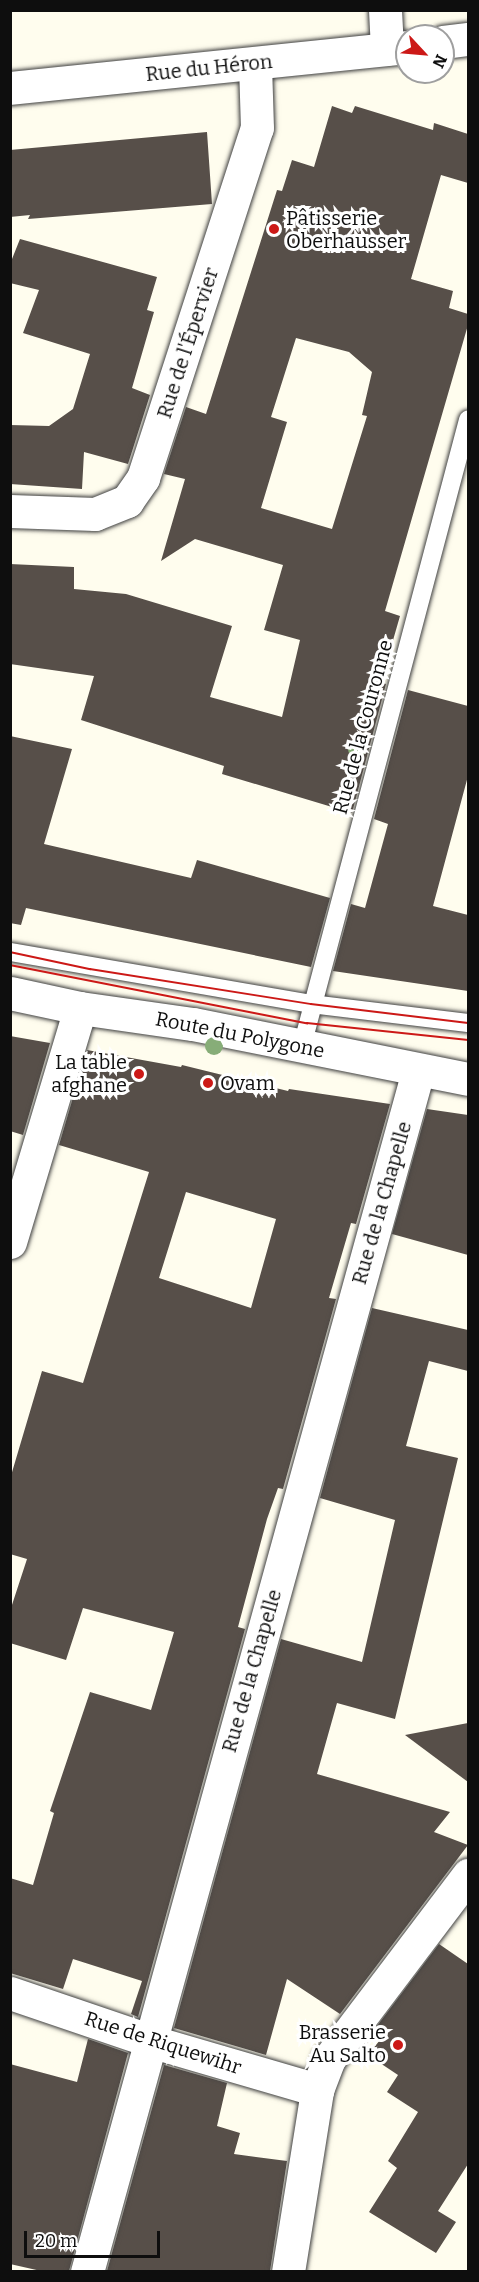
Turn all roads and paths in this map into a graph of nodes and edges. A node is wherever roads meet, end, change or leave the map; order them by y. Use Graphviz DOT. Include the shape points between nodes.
graph roads {
  1 [pos="385,10"];
  2 [pos="395,42"];
  3 [pos="395,48"];
  4 [pos="255,64"];
  5 [pos="10,88"];
  6 [pos="468,420"];
  7 [pos="10,511"];
  8 [pos="10,952"];
  9 [pos="10,993"];
  10 [pos="311,1004"];
  11 [pos="80,1008"];
  12 [pos="468,1023"];
  13 [pos="302,1046"];
  14 [pos="418,1071"];
  15 [pos="468,1079"];
  16 [pos="10,1242"];
  17 [pos="468,1875"];
  18 [pos="10,1993"];
  19 [pos="150,2040"];
  20 [pos="316,2090"];
  21 [pos="87,2271"];
  22 [pos="288,2271"];
  1 -- 2 [label="street"];
  3 -- 4 [label="street, Rue du Héron"];
  4 -- 5 [label="street, Rue du Héron"];
  4 -- 7 [label="street, Rue de l'Épervier" via="257,128 143,478 127,501 95,514"];
  6 -- 10 [label="lane, Rue de la Couronne"];
  8 -- 10 [label="lane, Route du Polygone"];
  9 -- 11 [label="street, Route du Polygone"];
  10 -- 12 [label="lane, Route du Polygone"];
  10 -- 13 [label="lane, Rue de la Couronne"];
  11 -- 13 [label="street, Route du Polygone" via="193,1024"];
  11 -- 16 [label="street"];
  13 -- 14 [label="street, Route du Polygone"];
  14 -- 15 [label="street, Route du Polygone"];
  14 -- 19 [label="street, Rue de la Chapelle"];
  17 -- 20 [label="street" via="343,2039 329,2059"];
  18 -- 19 [label="street, Rue de Riquewihr"];
  19 -- 20 [label="street, Rue de Riquewihr"];
  19 -- 21 [label="street, Rue de la Chapelle"];
  20 -- 22 [label="street"];
}
